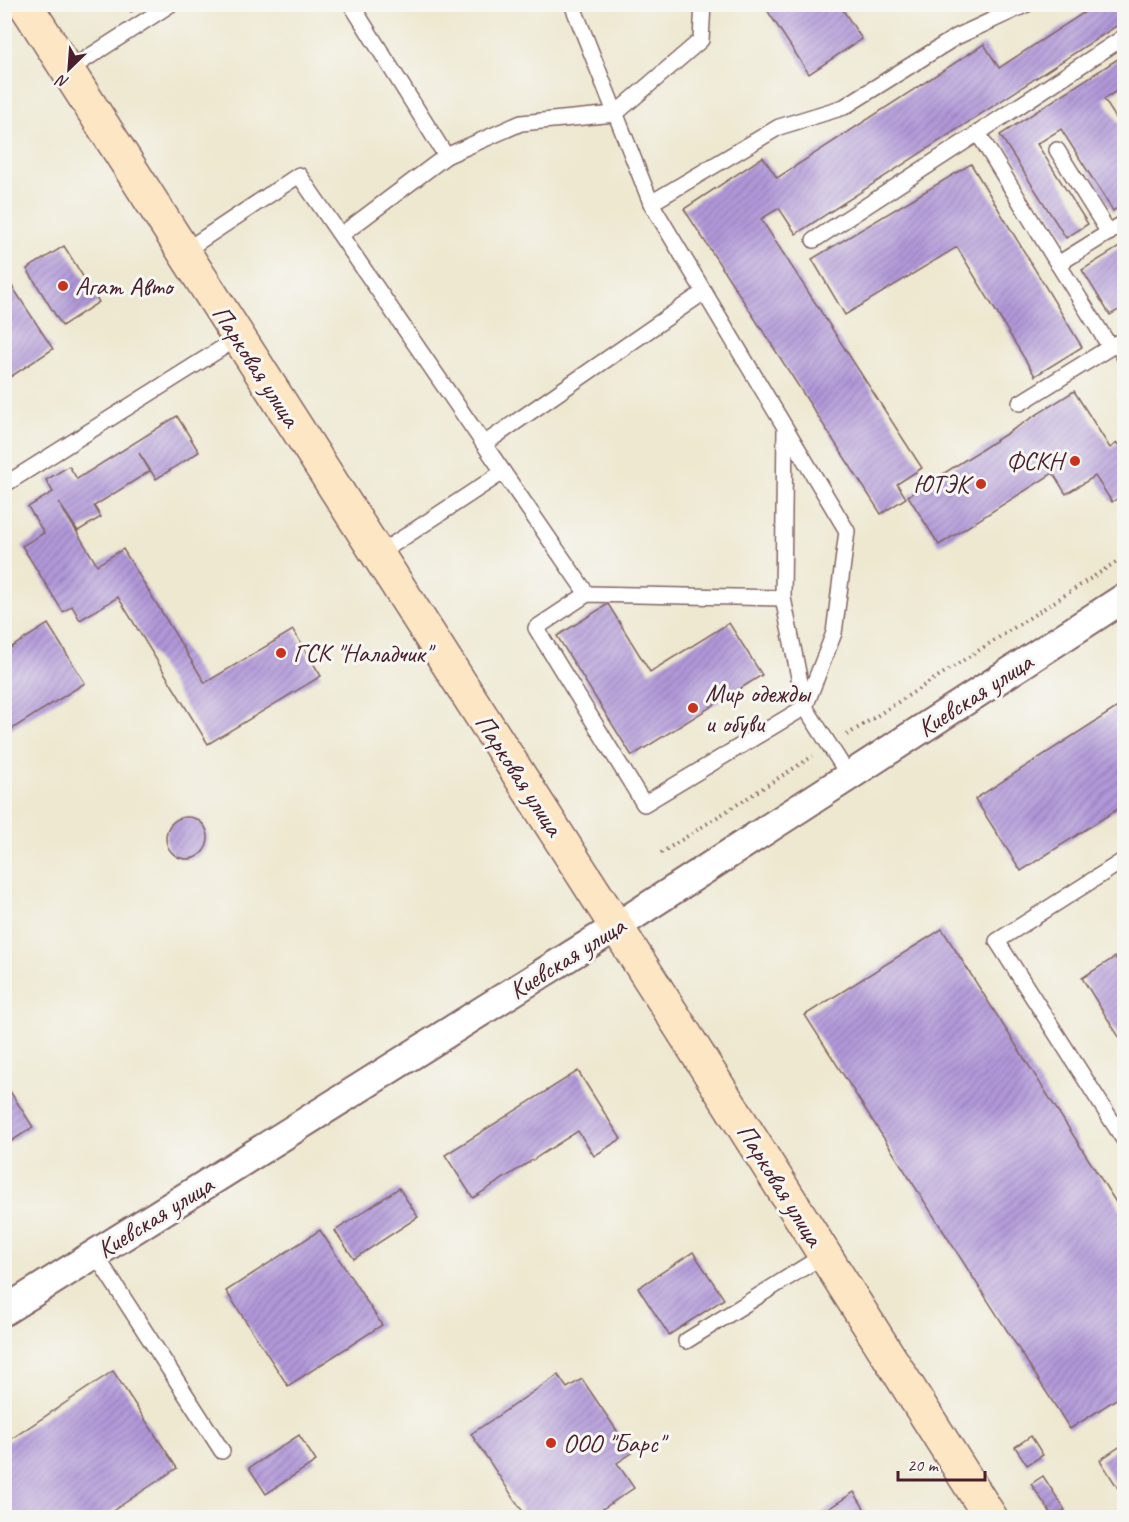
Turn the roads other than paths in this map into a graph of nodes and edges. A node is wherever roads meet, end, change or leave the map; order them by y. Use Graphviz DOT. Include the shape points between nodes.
graph roads {
  1 [pos="25,4"];
  2 [pos="171,4"];
  3 [pos="351,4"];
  4 [pos="572,4"];
  5 [pos="703,4"];
  6 [pos="1027,4"];
  7 [pos="1125,37"];
  8 [pos="67,71"];
  9 [pos="615,114"];
  10 [pos="978,134"];
  11 [pos="1057,150"];
  12 [pos="446,156"];
  13 [pos="651,203"];
  14 [pos="1125,223"];
  15 [pos="1108,233"];
  16 [pos="341,235"];
  17 [pos="814,240"];
  18 [pos="183,252"];
  19 [pos="1058,264"];
  20 [pos="704,292"];
  21 [pos="238,338"];
  22 [pos="1110,347"];
  23 [pos="1125,356"];
  24 [pos="1020,403"];
  25 [pos="785,428"];
  26 [pos="484,444"];
  27 [pos="503,472"];
  28 [pos="4,485"];
  29 [pos="377,555"];
  30 [pos="587,594"];
  31 [pos="783,598"];
  32 [pos="1125,598"];
  33 [pos="805,707"];
  34 [pos="849,776"];
  35 [pos="1125,860"];
  36 [pos="616,927"];
  37 [pos="1125,1140"];
  38 [pos="95,1254"];
  39 [pos="825,1255"];
  40 [pos="4,1311"];
  41 [pos="686,1341"];
  42 [pos="222,1451"];
  43 [pos="991,1518"];
  1 -- 8 [label="main road, Парковая улица"];
  2 -- 8 [label="lane"];
  3 -- 12 [label="lane"];
  4 -- 9 [label="lane"];
  5 -- 9 [label="lane" via="701,40"];
  6 -- 13 [label="lane" via="956,37 844,107 779,127"];
  7 -- 10 [label="lane"];
  8 -- 18 [label="main road, Парковая улица"];
  9 -- 12 [label="lane" via="521,123"];
  9 -- 13 [label="lane"];
  10 -- 17 [label="lane"];
  10 -- 19 [label="lane"];
  11 -- 15 [label="lane"];
  12 -- 16 [label="lane"];
  13 -- 20 [label="lane"];
  14 -- 15 [label="lane"];
  15 -- 19 [label="lane"];
  16 -- 18 [label="lane" via="299,175"];
  16 -- 26 [label="lane"];
  18 -- 21 [label="main road, Парковая улица"];
  19 -- 22 [label="lane"];
  20 -- 25 [label="lane"];
  20 -- 26 [label="lane"];
  21 -- 28 [label="lane"];
  21 -- 29 [label="main road, Парковая улица"];
  22 -- 23 [label="lane" via="1117,344"];
  22 -- 24 [label="lane"];
  25 -- 31 [label="lane"];
  25 -- 33 [label="lane" via="847,531 834,633"];
  26 -- 27 [label="lane"];
  27 -- 29 [label="lane"];
  27 -- 30 [label="lane"];
  29 -- 36 [label="main road, Парковая улица"];
  30 -- 31 [label="lane"];
  30 -- 33 [label="lane" via="536,628 644,804"];
  31 -- 33 [label="lane"];
  32 -- 34 [label="street, Киевская улица"];
  33 -- 34 [label="lane"];
  34 -- 36 [label="street, Киевская улица"];
  35 -- 37 [label="lane" via="997,941"];
  36 -- 38 [label="street, Киевская улица"];
  36 -- 39 [label="main road, Парковая улица"];
  38 -- 40 [label="street, Киевская улица"];
  38 -- 42 [label="lane"];
  39 -- 41 [label="lane"];
  39 -- 43 [label="main road, Парковая улица"];
}
